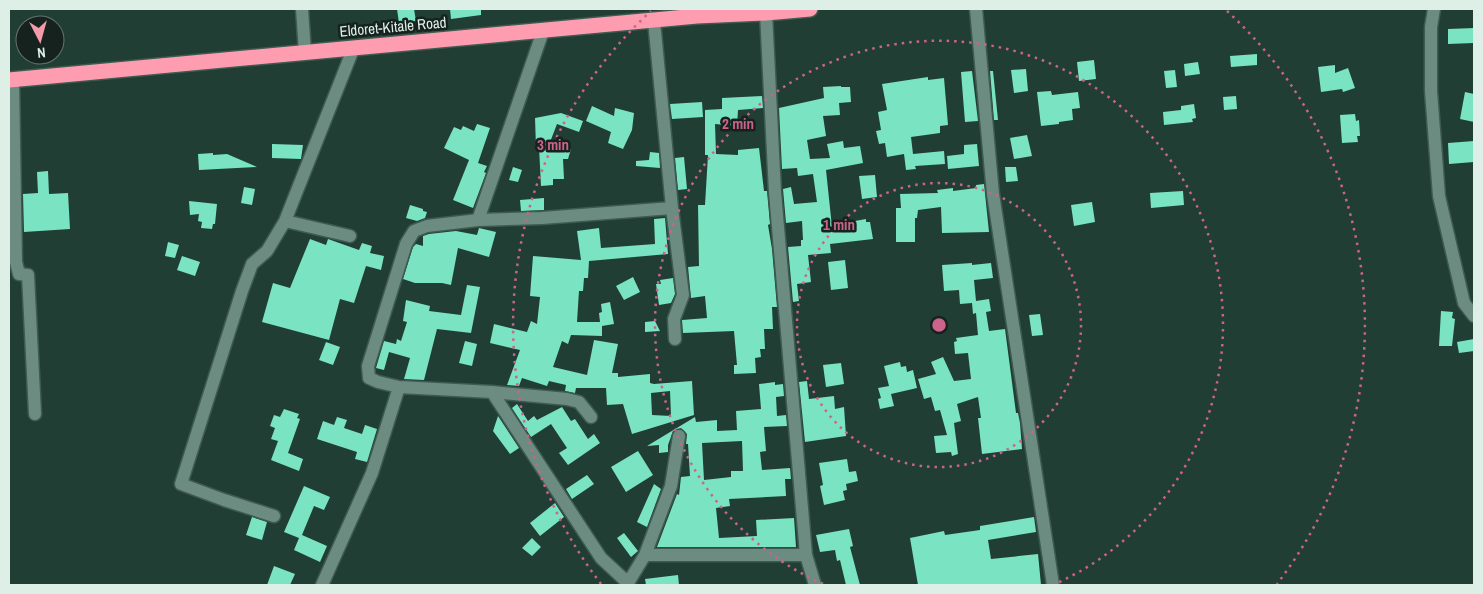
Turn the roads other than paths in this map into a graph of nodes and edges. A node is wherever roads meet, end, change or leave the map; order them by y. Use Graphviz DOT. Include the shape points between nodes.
graph roads {
  1 [pos="302,9"];
  2 [pos="810,9"];
  3 [pos="976,9"];
  4 [pos="1434,9"];
  5 [pos="766,13"];
  6 [pos="654,21"];
  7 [pos="543,31"];
  8 [pos="354,48"];
  9 [pos="305,53"];
  10 [pos="11,80"];
  11 [pos="672,208"];
  12 [pos="478,220"];
  13 [pos="284,221"];
  14 [pos="350,236"];
  15 [pos="13,263"];
  16 [pos="1474,316"];
  17 [pos="675,339"];
  18 [pos="399,387"];
  19 [pos="492,392"];
  20 [pos="35,414"];
  21 [pos="591,417"];
  22 [pos="679,436"];
  23 [pos="274,516"];
  24 [pos="645,555"];
  25 [pos="806,555"];
  26 [pos="628,584"];
  27 [pos="322,585"];
  28 [pos="814,585"];
  29 [pos="1053,585"];
  1 -- 9 [label="street"];
  2 -- 5 [label="highway, Eldoret-Kitale Road"];
  3 -- 29 [label="street" via="993,194"];
  4 -- 16 [label="street" via="1431,91 1439,196 1464,303"];
  5 -- 6 [label="highway, Eldoret-Kitale Road"];
  5 -- 25 [label="street" via="775,192"];
  6 -- 7 [label="highway, Eldoret-Kitale Road"];
  6 -- 11 [label="street"];
  7 -- 8 [label="highway, Eldoret-Kitale Road"];
  7 -- 12 [label="street"];
  8 -- 9 [label="highway, Eldoret-Kitale Road"];
  8 -- 13 [label="street"];
  9 -- 10 [label="highway, Eldoret-Kitale Road"];
  10 -- 15 [label="street"];
  11 -- 12 [label="street"];
  11 -- 17 [label="street" via="683,295 674,319"];
  12 -- 18 [label="street" via="428,226 414,231 406,244 368,366 369,378"];
  13 -- 14 [label="street"];
  13 -- 23 [label="street" via="267,251 252,264 181,484"];
  15 -- 20 [label="street" via="18,274 28,275"];
  18 -- 19 [label="street"];
  18 -- 27 [label="street" via="372,473"];
  19 -- 21 [label="street" via="579,402"];
  19 -- 26 [label="street" via="601,558"];
  22 -- 24 [label="street" via="671,486"];
  24 -- 25 [label="street"];
  24 -- 26 [label="street"];
  25 -- 28 [label="street"];
}
